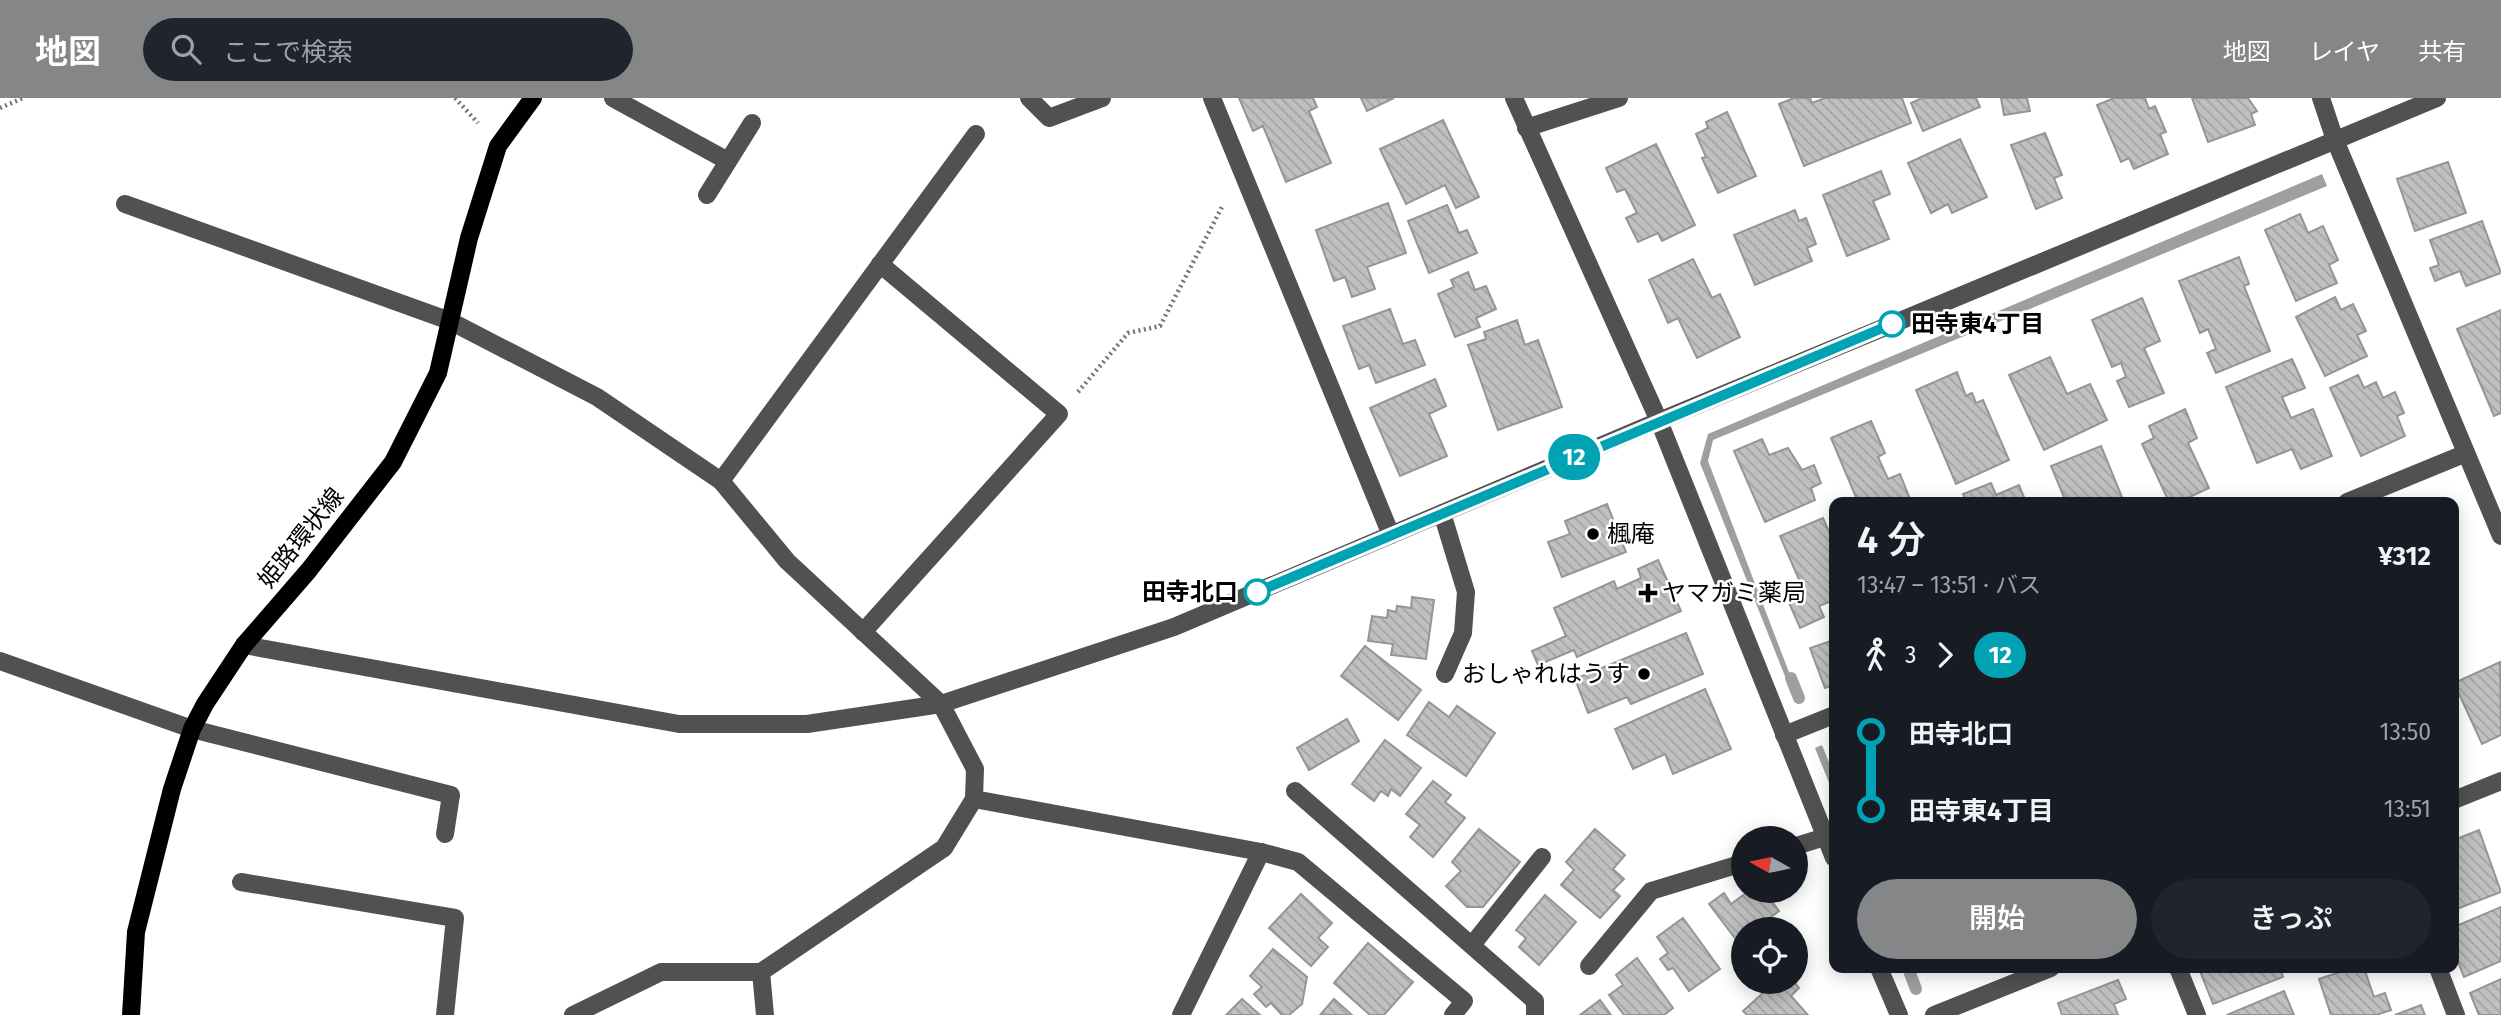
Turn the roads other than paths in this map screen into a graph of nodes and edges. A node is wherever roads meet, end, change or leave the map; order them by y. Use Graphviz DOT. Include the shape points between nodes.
graph roads {
  1 [pos="533,98"];
  2 [pos="613,98"];
  3 [pos="1029,98"];
  4 [pos="1102,98"];
  5 [pos="1212,98"];
  6 [pos="1514,98"];
  7 [pos="1619,98"];
  8 [pos="2321,98"];
  9 [pos="2437,98"];
  10 [pos="752,123"];
  11 [pos="1526,128"];
  12 [pos="976,134"];
  13 [pos="2334,140"];
  14 [pos="726,160"];
  15 [pos="707,195"];
  16 [pos="125,204"];
  17 [pos="880,264"];
  18 [pos="450,321"];
  19 [pos="1659,421"];
  20 [pos="2464,454"];
  21 [pos="721,481"];
  22 [pos="2359,497"];
  23 [pos="1441,513"];
  24 [pos="1391,535"];
  25 [pos="2501,536"];
  26 [pos="863,632"];
  27 [pos="244,645"];
  28 [pos="0,662"];
  29 [pos="1445,674"];
  30 [pos="941,704"];
  31 [pos="1829,717"];
  32 [pos="192,729"];
  33 [pos="1784,736"];
  34 [pos="2501,781"];
  35 [pos="1295,791"];
  36 [pos="2459,798"];
  37 [pos="974,799"];
  38 [pos="445,834"];
  39 [pos="1825,837"];
  40 [pos="1808,842"];
  41 [pos="1829,846"];
  42 [pos="1261,852"];
  43 [pos="1542,857"];
  44 [pos="1731,867"];
  45 [pos="241,882"];
  46 [pos="1472,945"];
  47 [pos="1589,966"];
  48 [pos="761,972"];
  49 [pos="1881,973"];
  50 [pos="2039,973"];
  51 [pos="2180,973"];
  52 [pos="2440,973"];
  53 [pos="131,1015"];
  54 [pos="445,1015"];
  55 [pos="573,1015"];
  56 [pos="765,1015"];
  57 [pos="1181,1015"];
  58 [pos="1453,1015"];
  59 [pos="1535,1015"];
  60 [pos="1899,1015"];
  61 [pos="1934,1015"];
  62 [pos="2197,1015"];
  63 [pos="2456,1015"];
  1 -- 18 [label="main road, 姫路環状線" via="498,145 469,237"];
  2 -- 14 [label="street"];
  3 -- 4 [label="street" via="1049,118"];
  5 -- 24 [label="street"];
  6 -- 11 [label="street"];
  7 -- 11 [label="street"];
  8 -- 13 [label="street"];
  9 -- 13 [label="street"];
  10 -- 14 [label="street"];
  11 -- 19 [label="street"];
  12 -- 17 [label="street"];
  13 -- 19 [label="street"];
  13 -- 20 [label="street"];
  14 -- 15 [label="street"];
  16 -- 18 [label="street"];
  17 -- 21 [label="street"];
  17 -- 26 [label="street" via="1059,414"];
  18 -- 21 [label="street" via="597,397"];
  18 -- 27 [label="main road, 姫路環状線" via="438,373 393,462"];
  19 -- 23 [label="street"];
  19 -- 33 [label="street"];
  20 -- 22 [label="street"];
  20 -- 25 [label="street"];
  21 -- 26 [label="street" via="787,561"];
  23 -- 24 [label="street"];
  23 -- 29 [label="street" via="1466,592 1463,633"];
  24 -- 30 [label="street" via="1174,627"];
  26 -- 30 [label="street"];
  27 -- 30 [label="street" via="679,724 807,724"];
  27 -- 32 [label="main road, 姫路環状線"];
  28 -- 32 [label="street"];
  30 -- 37 [label="street" via="975,769"];
  31 -- 33 [label="street"];
  32 -- 38 [label="street" via="451,795"];
  32 -- 53 [label="main road, 姫路環状線" via="136,932"];
  33 -- 39 [label="street"];
  34 -- 36 [label="street"];
  35 -- 46 [label="street"];
  37 -- 42 [label="street"];
  37 -- 48 [label="street" via="944,848"];
  39 -- 40 [label="street"];
  39 -- 41 [label="street"];
  42 -- 57 [label="street"];
  42 -- 58 [label="street" via="1298,862 1464,1001"];
  43 -- 46 [label="street"];
  44 -- 47 [label="street" via="1651,891"];
  45 -- 54 [label="street" via="455,918"];
  46 -- 59 [label="street" via="1535,1001"];
  48 -- 55 [label="street" via="661,972"];
  48 -- 56 [label="street"];
  49 -- 60 [label="street"];
  50 -- 61 [label="street"];
  51 -- 62 [label="street"];
  52 -- 63 [label="street"];
}
